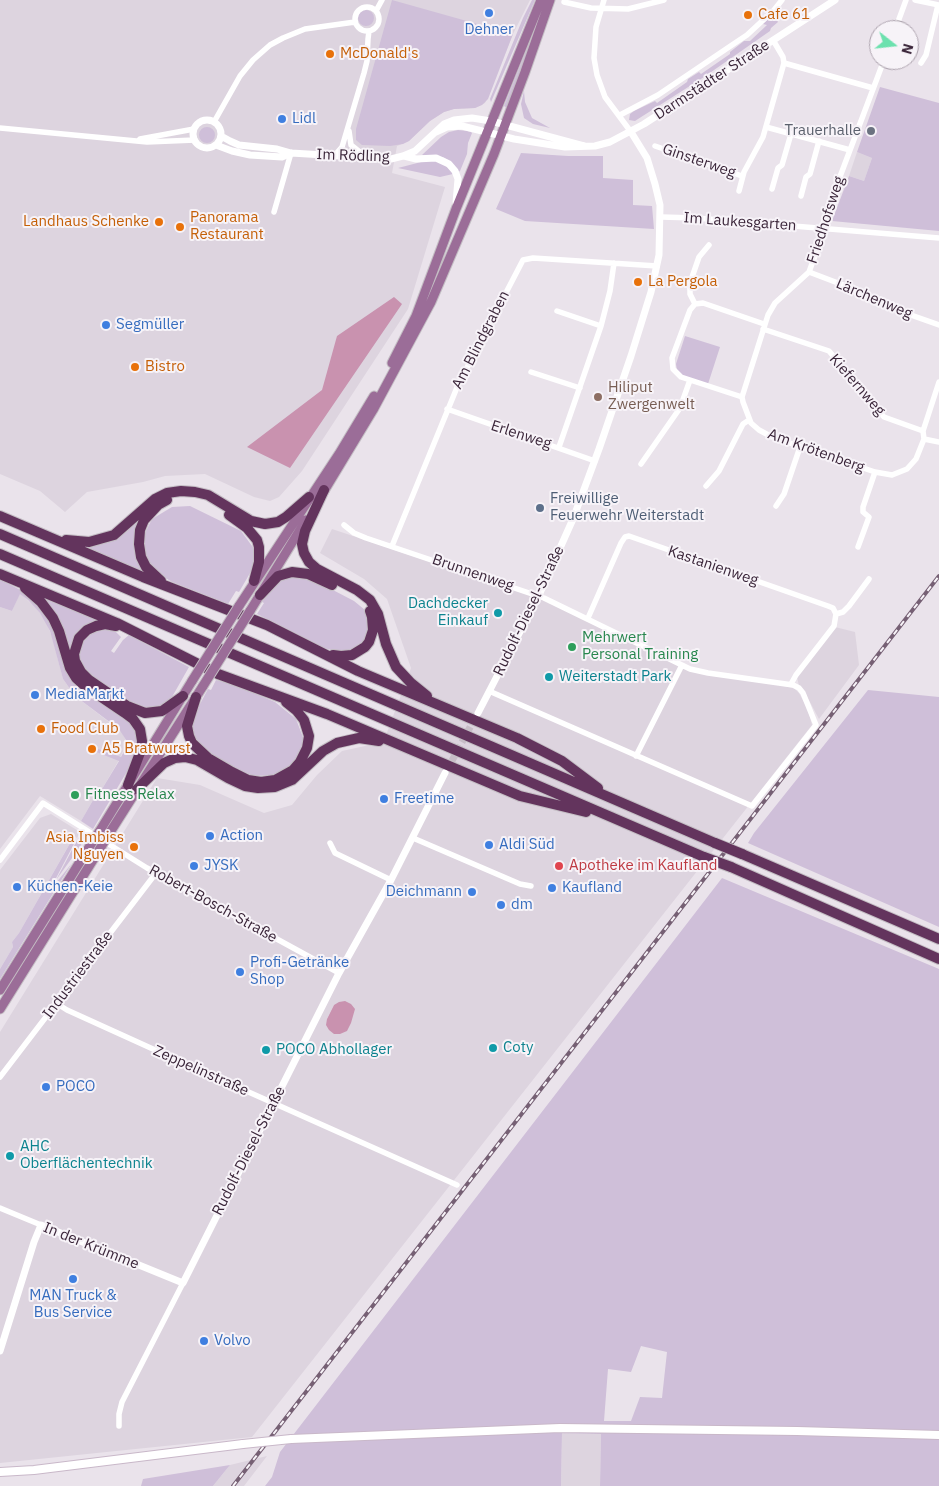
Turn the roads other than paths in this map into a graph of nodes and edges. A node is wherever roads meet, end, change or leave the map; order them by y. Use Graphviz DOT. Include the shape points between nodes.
graph roads {
  1 [pos="375,0"];
  2 [pos="382,0"];
  3 [pos="541,0"];
  4 [pos="550,0"];
  5 [pos="604,0"];
  6 [pos="664,0"];
  7 [pos="782,0"];
  8 [pos="835,0"];
  9 [pos="906,0"];
  10 [pos="915,0"];
  11 [pos="564,2"];
  12 [pos="938,5"];
  13 [pos="366,7"];
  14 [pos="602,8"];
  15 [pos="376,11"];
  16 [pos="899,20"];
  17 [pos="355,22"];
  18 [pos="369,31"];
  19 [pos="773,40"];
  20 [pos="784,63"];
  21 [pos="921,63"];
  22 [pos="880,70"];
  23 [pos="873,88"];
  24 [pos="620,115"];
  25 [pos="491,121"];
  26 [pos="214,122"];
  27 [pos="505,125"];
  28 [pos="766,127"];
  29 [pos="0,128"];
  30 [pos="194,129"];
  31 [pos="349,129"];
  32 [pos="436,132"];
  33 [pos="487,132"];
  34 [pos="632,132"];
  35 [pos="791,134"];
  36 [pos="221,136"];
  37 [pos="501,136"];
  38 [pos="132,140"];
  39 [pos="195,140"];
  40 [pos="819,141"];
  41 [pos="216,145"];
  42 [pos="584,146"];
  43 [pos="655,146"];
  44 [pos="850,150"];
  45 [pos="292,153"];
  46 [pos="334,156"];
  47 [pos="403,156"];
  48 [pos="276,157"];
  49 [pos="368,158"];
  50 [pos="286,173"];
  51 [pos="742,176"];
  52 [pos="772,188"];
  53 [pos="739,191"];
  54 [pos="801,196"];
  55 [pos="456,209"];
  56 [pos="274,212"];
  57 [pos="660,217"];
  58 [pos="823,228"];
  59 [pos="939,238"];
  60 [pos="709,245"];
  61 [pos="614,263"];
  62 [pos="657,266"];
  63 [pos="809,272"];
  64 [pos="694,304"];
  65 [pos="557,312"];
  66 [pos="939,325"];
  67 [pos="601,326"];
  68 [pos="763,327"];
  69 [pos="531,372"];
  70 [pos="690,380"];
  71 [pos="939,382"];
  72 [pos="580,388"];
  73 [pos="742,397"];
  74 [pos="447,409"];
  75 [pos="749,420"];
  76 [pos="923,431"];
  77 [pos="924,439"];
  78 [pos="939,442"];
  79 [pos="559,447"];
  80 [pos="800,447"];
  81 [pos="595,460"];
  82 [pos="641,464"];
  83 [pos="875,472"];
  84 [pos="706,486"];
  85 [pos="324,490"];
  86 [pos="309,497"];
  87 [pos="776,506"];
  88 [pos="0,516"];
  89 [pos="344,525"];
  90 [pos="0,534"];
  91 [pos="41,534"];
  92 [pos="392,546"];
  93 [pos="858,547"];
  94 [pos="0,554"];
  95 [pos="0,574"];
  96 [pos="869,579"];
  97 [pos="254,581"];
  98 [pos="170,588"];
  99 [pos="260,595"];
  100 [pos="539,595"];
  101 [pos="836,614"];
  102 [pos="588,618"];
  103 [pos="144,638"];
  104 [pos="303,643"];
  105 [pos="682,665"];
  106 [pos="791,684"];
  107 [pos="265,691"];
  108 [pos="489,691"];
  109 [pos="183,696"];
  110 [pos="196,697"];
  111 [pos="456,713"];
  112 [pos="478,713"];
  113 [pos="415,752"];
  114 [pos="636,756"];
  115 [pos="445,774"];
  116 [pos="132,787"];
  117 [pos="613,799"];
  118 [pos="616,819"];
  119 [pos="413,838"];
  120 [pos="330,843"];
  121 [pos="0,860"];
  122 [pos="156,873"];
  123 [pos="391,880"];
  124 [pos="531,886"];
  125 [pos="939,939"];
  126 [pos="939,959"];
  127 [pos="339,973"];
  128 [pos="0,990"];
  129 [pos="56,1004"];
  130 [pos="0,1009"];
  131 [pos="0,1076"];
  132 [pos="273,1104"];
  133 [pos="457,1185"];
  134 [pos="0,1208"];
  135 [pos="41,1225"];
  136 [pos="183,1283"];
  137 [pos="0,1352"];
  138 [pos="119,1426"];
  139 [pos="939,1435"];
  140 [pos="34,1470"];
  141 [pos="0,1472"];
  142 [pos="0,1477"];
  1 -- 13 [label="street"];
  2 -- 15 [label="street"];
  3 -- 25 [label="main road"];
  4 -- 27 [label="main road"];
  5 -- 14 [label="street"];
  6 -- 14 [label="street" via="628,9"];
  7 -- 24 [label="street" via="747,35 658,95"];
  8 -- 19 [label="street, Darmstädter Straße"];
  9 -- 16 [label="street"];
  10 -- 12 [label="street"];
  11 -- 14 [label="street"];
  12 -- 21 [label="street" via="926,55"];
  13 -- 15 [label="street"];
  13 -- 17 [label="street" via="356,13"];
  14 -- 24 [label="street" via="596,27 594,58 601,89"];
  15 -- 18 [label="street" via="378,22"];
  17 -- 18 [label="street" via="360,29"];
  17 -- 26 [label="street" via="305,29 270,45 244,70"];
  18 -- 31 [label="street" via="366,66"];
  19 -- 20 [label="street"];
  19 -- 34 [label="street, Darmstädter Straße"];
  20 -- 23 [label="street"];
  20 -- 28 [label="street"];
  22 -- 23 [label="street, Friedhofsweg"];
  23 -- 44 [label="street, Friedhofsweg"];
  24 -- 34 [label="street"];
  25 -- 27 [label="street, Darmstädter Straße"];
  25 -- 32 [label="street, Im Rödling" via="454,120"];
  25 -- 33 [label="main road"];
  26 -- 30 [label="street, Im Rödling" via="201,122"];
  26 -- 36 [label="street" via="220,128"];
  27 -- 37 [label="main road"];
  27 -- 42 [label="street, Darmstädter Straße"];
  28 -- 35 [label="street"];
  28 -- 51 [label="street" via="762,141"];
  29 -- 38 [label="street, Im Rödling"];
  30 -- 38 [label="street, Im Rödling"];
  30 -- 39 [label="street"];
  31 -- 46 [label="street"];
  31 -- 49 [label="street" via="351,144"];
  32 -- 33 [label="street, Im Rödling" via="457,126"];
  32 -- 47 [label="street, Im Rödling" via="415,151"];
  33 -- 37 [label="street, Darmstädter Straße"];
  33 -- 55 [label="main road"];
  34 -- 42 [label="street, Darmstädter Straße" via="606,143"];
  34 -- 57 [label="street, Rudolf-Diesel-Straße" via="640,144 658,192"];
  35 -- 40 [label="street"];
  35 -- 52 [label="street"];
  36 -- 41 [label="street"];
  36 -- 45 [label="street, Im Rödling" via="230,142"];
  37 -- 42 [label="street, Darmstädter Straße" via="557,146"];
  37 -- 85 [label="main road" via="422,320"];
  38 -- 39 [label="street, Im Rödling"];
  39 -- 41 [label="street, Im Rödling" via="204,148"];
  40 -- 44 [label="street"];
  40 -- 54 [label="street"];
  41 -- 48 [label="street, Im Rödling" via="242,154"];
  43 -- 51 [label="street, Ginsterweg"];
  44 -- 58 [label="street, Friedhofsweg"];
  45 -- 46 [label="street, Im Rödling"];
  45 -- 48 [label="street, Im Rödling"];
  45 -- 50 [label="street"];
  46 -- 49 [label="street, Im Rödling"];
  47 -- 49 [label="street, Im Rödling"];
  47 -- 55 [label="street" via="436,158 449,164 458,180"];
  48 -- 50 [label="street" via="283,162"];
  50 -- 56 [label="street"];
  51 -- 53 [label="street"];
  55 -- 86 [label="main road" via="412,325 364,414"];
  57 -- 58 [label="street, Im Laukesgarten"];
  57 -- 62 [label="street, Rudolf-Diesel-Straße"];
  58 -- 59 [label="street, Im Laukesgarten"];
  58 -- 63 [label="street, Friedhofsweg"];
  60 -- 64 [label="street" via="699,256 689,287"];
  61 -- 62 [label="street, Am Blindgraben"];
  61 -- 67 [label="street"];
  61 -- 74 [label="street, Am Blindgraben" via="523,260"];
  62 -- 81 [label="street, Rudolf-Diesel-Straße" via="632,356"];
  63 -- 66 [label="street, Lärchenweg" via="851,288 874,302"];
  63 -- 68 [label="street, Friedhofsweg" via="775,304"];
  64 -- 68 [label="street, Kiefernweg" via="703,304"];
  64 -- 70 [label="street" via="672,362 678,375"];
  65 -- 67 [label="street"];
  67 -- 72 [label="street"];
  68 -- 73 [label="street, Friedhofsweg"];
  68 -- 76 [label="street, Kiefernweg" via="829,352 882,416"];
  69 -- 72 [label="street"];
  70 -- 73 [label="street"];
  70 -- 82 [label="street" via="680,408"];
  71 -- 76 [label="street"];
  72 -- 79 [label="street"];
  73 -- 75 [label="street"];
  74 -- 79 [label="street, Erlenweg"];
  74 -- 92 [label="street, Am Blindgraben"];
  75 -- 80 [label="street, Am Krötenberg" via="763,433"];
  75 -- 84 [label="street" via="743,424 719,471"];
  76 -- 77 [label="street"];
  77 -- 78 [label="street"];
  77 -- 83 [label="street, Am Krötenberg" via="916,460 907,469 892,474"];
  79 -- 81 [label="street, Erlenweg"];
  80 -- 83 [label="street, Am Krötenberg"];
  80 -- 87 [label="street" via="784,494"];
  81 -- 100 [label="street, Rudolf-Diesel-Straße"];
  83 -- 93 [label="street" via="862,507 869,517"];
  85 -- 99 [label="main road"];
  85 -- 111 [label="highway" via="303,535 306,558 317,569 370,600 396,667 419,690"];
  86 -- 91 [label="highway" via="278,522 265,524 251,520 208,495 181,491 155,499 114,535 99,540 72,542"];
  86 -- 97 [label="main road"];
  88 -- 91 [label="highway"];
  89 -- 92 [label="street, Brunnenweg" via="360,535"];
  90 -- 117 [label="highway"];
  91 -- 98 [label="highway"];
  92 -- 100 [label="street, Brunnenweg"];
  94 -- 118 [label="highway"];
  95 -- 103 [label="highway" via="117,623"];
  95 -- 116 [label="highway" via="31,593 47,609 59,631 76,678 126,713 136,724 142,734 142,744"];
  96 -- 101 [label="street" via="849,606"];
  97 -- 98 [label="highway" via="260,554 253,534 219,509 193,498 180,497 158,505 151,512 144,520 138,544 146,567"];
  97 -- 109 [label="main road, bridge"];
  98 -- 104 [label="highway" via="267,625"];
  99 -- 104 [label="highway" via="278,576 304,572 358,599 372,617 372,636 357,653 336,656"];
  99 -- 110 [label="main road, bridge"];
  100 -- 102 [label="street, Brunnenweg"];
  100 -- 108 [label="street, Rudolf-Diesel-Straße"];
  101 -- 102 [label="street, Kastanienweg" via="828,606 629,536 621,543"];
  101 -- 106 [label="street" via="834,626"];
  102 -- 105 [label="street, Brunnenweg"];
  103 -- 107 [label="highway" via="212,671"];
  103 -- 109 [label="highway" via="115,626 96,626 79,638 74,649 74,661 89,680 139,711 151,714 162,711"];
  104 -- 111 [label="highway" via="358,671"];
  105 -- 106 [label="street, Brunnenweg" via="702,672"];
  105 -- 114 [label="street"];
  106 -- 114 [label="street, Rudolf-Diesel-Straße" via="801,690 816,725 752,806"];
  107 -- 110 [label="highway" via="296,710 304,720 308,736 307,748 297,766 282,777 268,781 242,777 198,750 187,726"];
  107 -- 113 [label="highway" via="341,719"];
  108 -- 112 [label="street, Rudolf-Diesel-Straße"];
  108 -- 114 [label="street, Rudolf-Diesel-Straße"];
  109 -- 116 [label="main road"];
  110 -- 116 [label="main road"];
  111 -- 117 [label="highway" via="552,755"];
  113 -- 116 [label="highway" via="370,738 346,740 324,751 292,780 265,788 245,786 191,758 175,758"];
  113 -- 118 [label="highway" via="520,796"];
  115 -- 119 [label="street, Rudolf-Diesel-Straße"];
  116 -- 128 [label="main road, bridge" via="99,832"];
  116 -- 130 [label="main road, bridge" via="107,837"];
  117 -- 125 [label="highway, bridge"];
  118 -- 126 [label="highway, bridge"];
  119 -- 123 [label="street, Rudolf-Diesel-Straße"];
  119 -- 124 [label="street"];
  120 -- 123 [label="street" via="335,853"];
  121 -- 122 [label="street, Robert-Bosch-Straße" via="43,803"];
  122 -- 127 [label="street, Robert-Bosch-Straße"];
  122 -- 129 [label="street, Industriestraße"];
  123 -- 127 [label="street, Rudolf-Diesel-Straße"];
  127 -- 132 [label="street, Rudolf-Diesel-Straße"];
  129 -- 131 [label="street, Industriestraße"];
  129 -- 132 [label="street, Zeppelinstraße"];
  132 -- 133 [label="street, Zeppelinstraße"];
  132 -- 136 [label="street, Rudolf-Diesel-Straße"];
  134 -- 135 [label="street, In der Krümme"];
  135 -- 136 [label="street, In der Krümme"];
  135 -- 137 [label="street"];
  136 -- 138 [label="street, Rudolf-Diesel-Straße" via="122,1402"];
  139 -- 140 [label="main road, bridge" via="560,1428 291,1440"];
  140 -- 141 [label="main road"];
  140 -- 142 [label="main road"];
}
